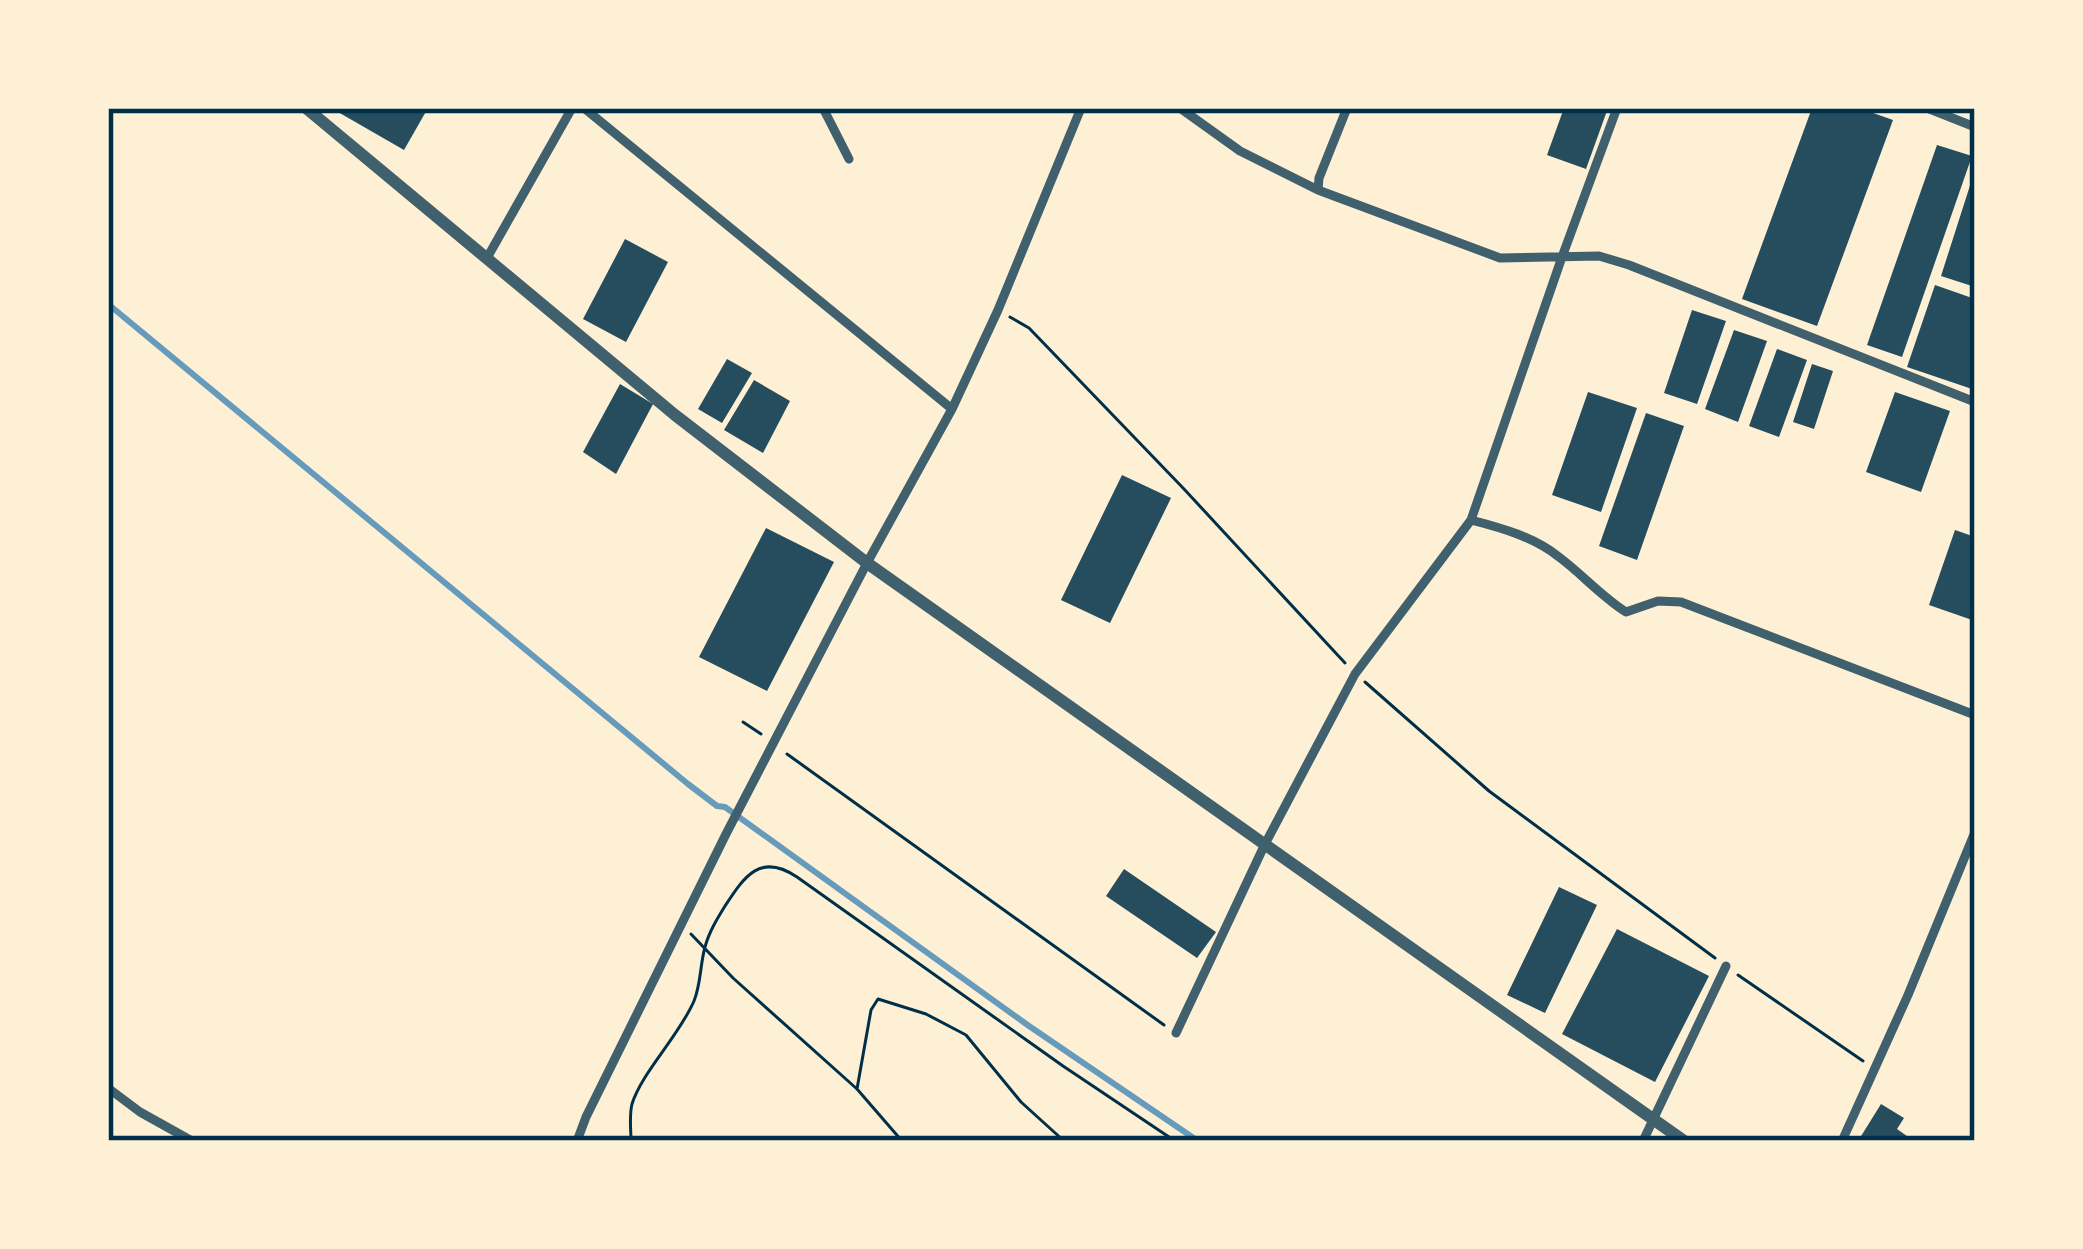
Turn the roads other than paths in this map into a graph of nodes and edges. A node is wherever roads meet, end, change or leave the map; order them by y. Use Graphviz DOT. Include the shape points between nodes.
graph roads {
  1 [pos="306,108"];
  2 [pos="572,108"];
  3 [pos="584,108"];
  4 [pos="823,108"];
  5 [pos="1081,108"];
  6 [pos="1180,108"];
  7 [pos="1347,108"];
  8 [pos="1618,108"];
  9 [pos="1927,108"];
  10 [pos="1975,127"];
  11 [pos="849,159"];
  12 [pos="1318,190"];
  13 [pos="1562,257"];
  14 [pos="487,258"];
  15 [pos="1975,402"];
  16 [pos="952,410"];
  17 [pos="1471,520"];
  18 [pos="867,563"];
  19 [pos="1975,715"];
  20 [pos="1975,832"];
  21 [pos="1265,844"];
  22 [pos="1726,966"];
  23 [pos="1176,1033"];
  24 [pos="108,1088"];
  25 [pos="1654,1120"];
  26 [pos="192,1141"];
  27 [pos="577,1141"];
  28 [pos="1643,1141"];
  29 [pos="1684,1141"];
  30 [pos="1842,1141"];
  1 -- 14 [label="street"];
  2 -- 14 [label="street"];
  3 -- 16 [label="street"];
  4 -- 11 [label="street"];
  5 -- 16 [label="street"];
  6 -- 12 [label="street" via="1240,151"];
  7 -- 12 [label="street"];
  8 -- 13 [label="street"];
  9 -- 10 [label="street"];
  12 -- 13 [label="street" via="1500,258"];
  13 -- 15 [label="street" via="1629,265"];
  13 -- 17 [label="street"];
  14 -- 18 [label="street"];
  16 -- 18 [label="street"];
  17 -- 19 [label="street" via="1558,555 1626,612 1682,602"];
  17 -- 21 [label="street" via="1355,674"];
  18 -- 21 [label="street"];
  18 -- 27 [label="street"];
  20 -- 30 [label="street"];
  21 -- 23 [label="street"];
  21 -- 25 [label="street"];
  22 -- 25 [label="street"];
  24 -- 26 [label="street"];
  25 -- 28 [label="street"];
  25 -- 29 [label="street"];
}
